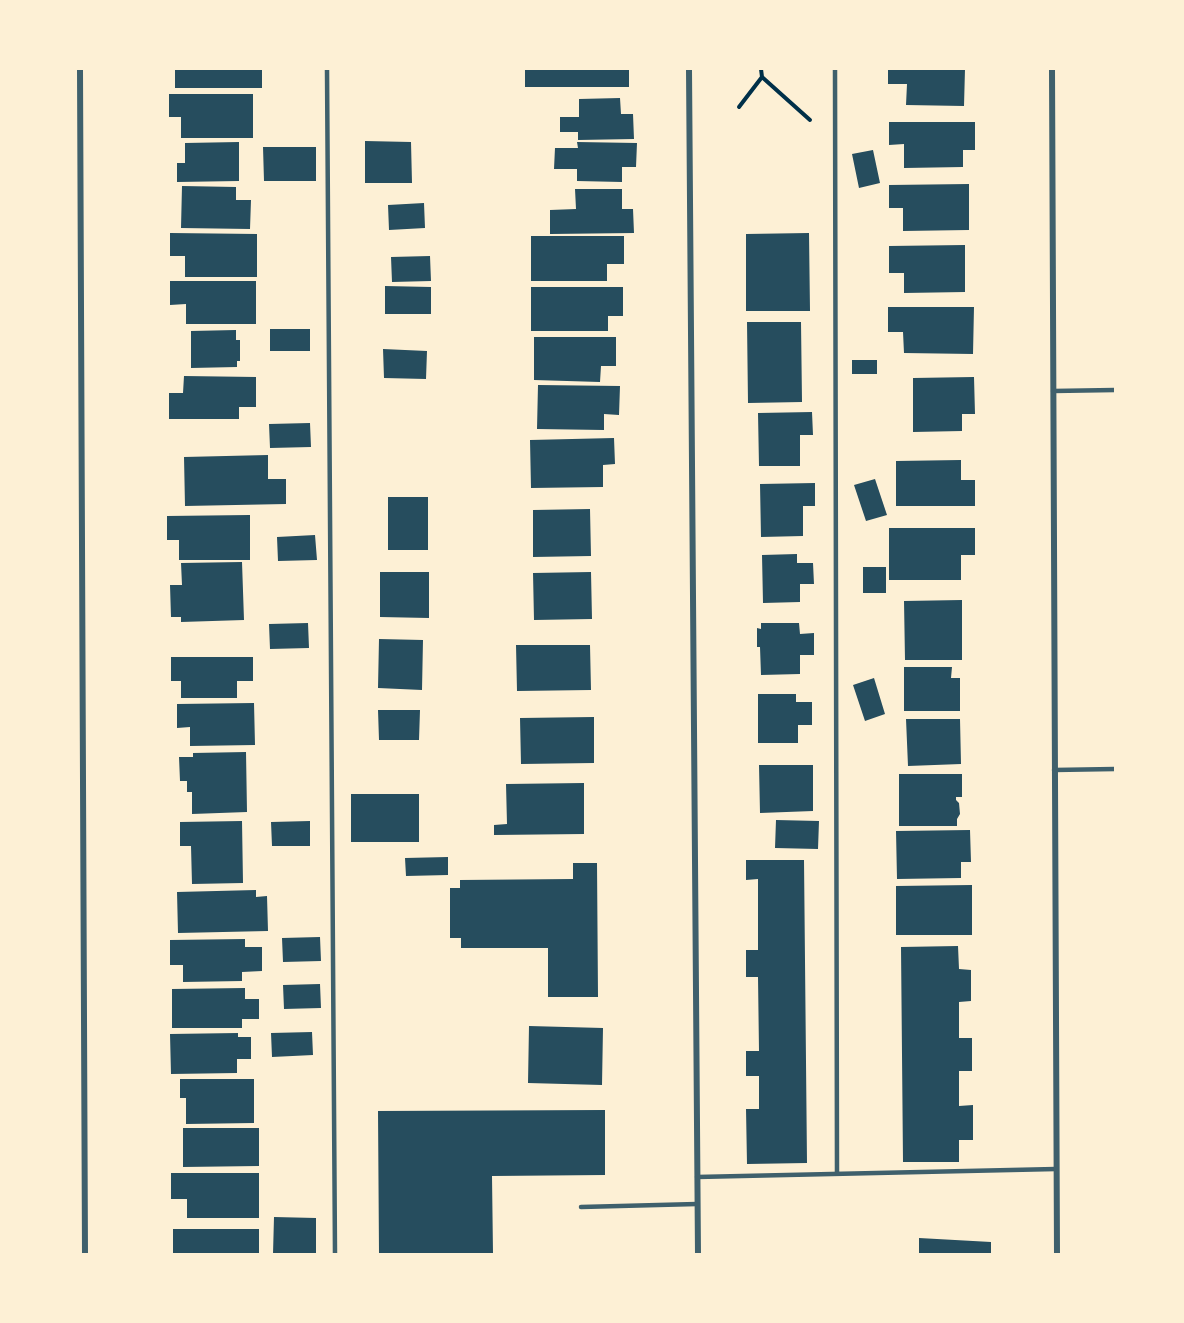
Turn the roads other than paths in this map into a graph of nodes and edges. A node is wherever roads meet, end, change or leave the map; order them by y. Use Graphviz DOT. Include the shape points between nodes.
graph roads {
  1 [pos="80,69"];
  2 [pos="327,69"];
  3 [pos="689,69"];
  4 [pos="836,69"];
  5 [pos="1052,69"];
  6 [pos="1115,390"];
  7 [pos="1053,391"];
  8 [pos="1115,769"];
  9 [pos="1054,770"];
  10 [pos="1056,1169"];
  11 [pos="837,1174"];
  12 [pos="697,1177"];
  13 [pos="697,1204"];
  14 [pos="581,1207"];
  15 [pos="85,1254"];
  16 [pos="335,1254"];
  17 [pos="698,1254"];
  18 [pos="1057,1254"];
  1 -- 15 [label="street"];
  2 -- 16 [label="lane"];
  3 -- 12 [label="street"];
  4 -- 11 [label="lane"];
  5 -- 7 [label="street"];
  6 -- 7 [label="lane"];
  7 -- 9 [label="street"];
  8 -- 9 [label="lane"];
  9 -- 10 [label="street"];
  10 -- 11 [label="lane"];
  10 -- 18 [label="street"];
  11 -- 12 [label="lane"];
  12 -- 13 [label="street"];
  13 -- 14 [label="lane"];
  13 -- 17 [label="street"];
}
